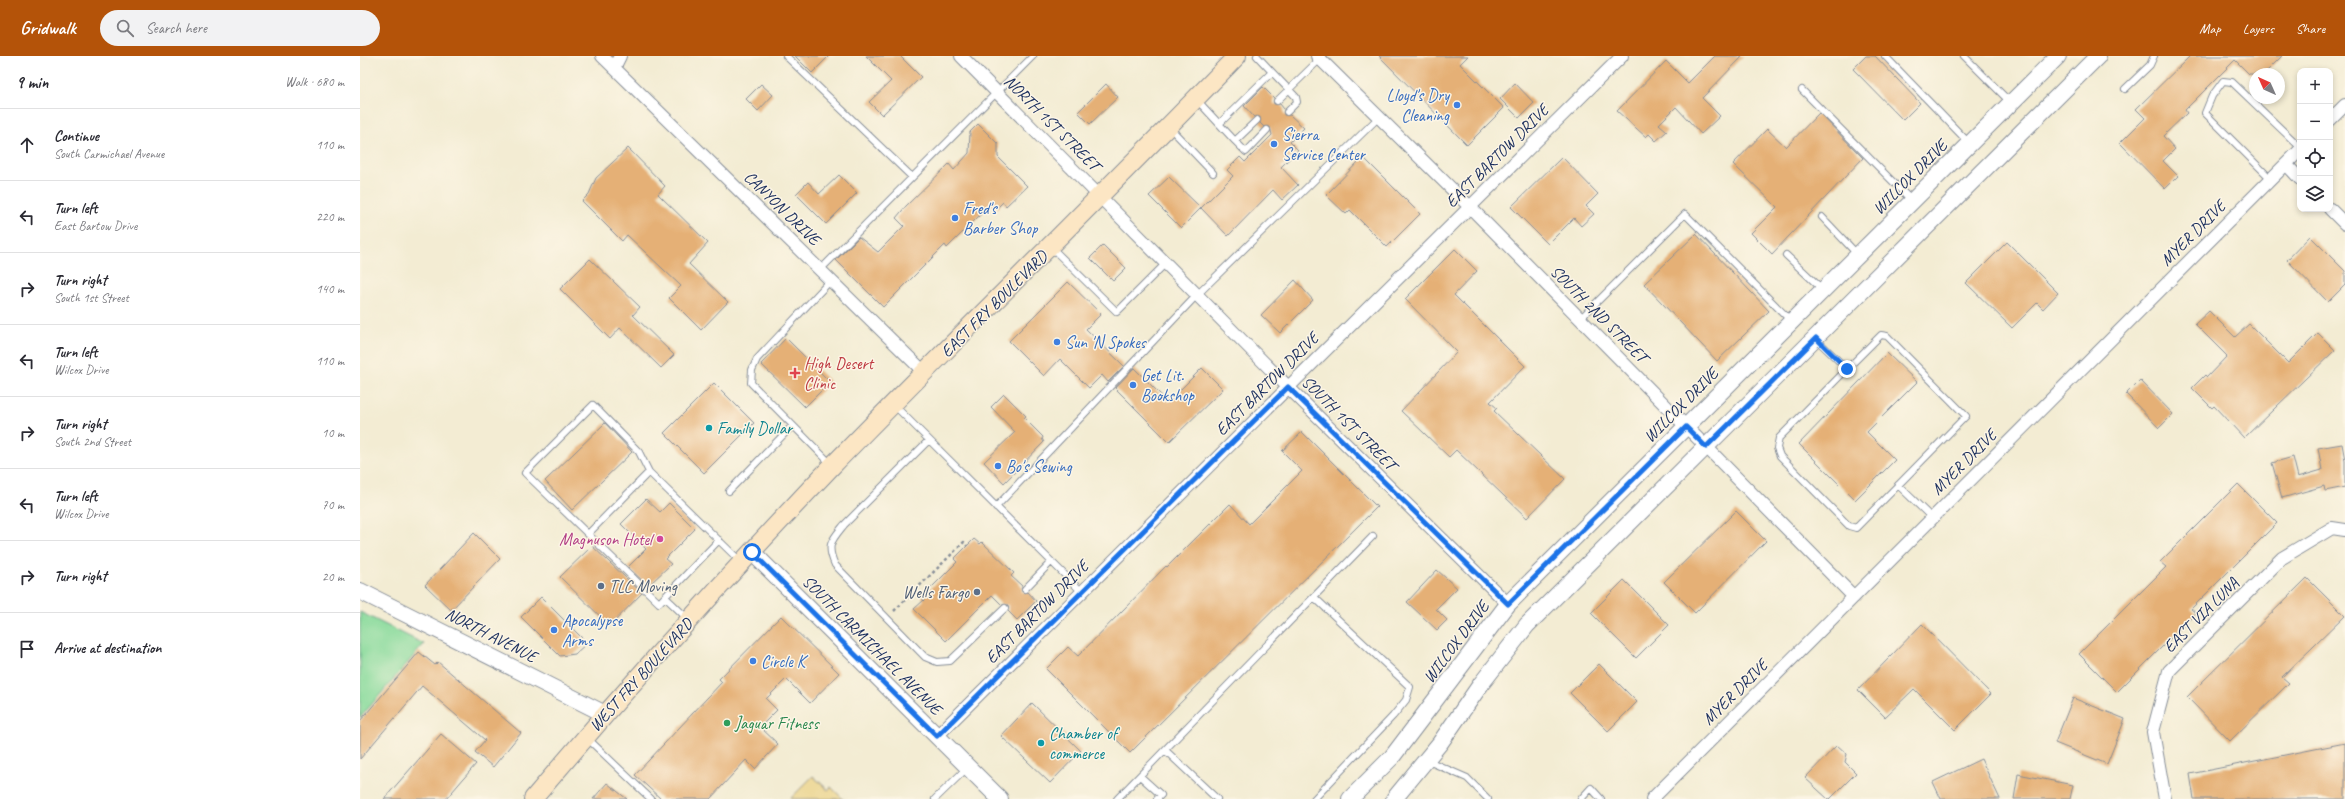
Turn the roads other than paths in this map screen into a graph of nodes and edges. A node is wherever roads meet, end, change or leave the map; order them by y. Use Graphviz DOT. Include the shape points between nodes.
graph roads {
  1 [pos="602,56"];
  2 [pos="620,56"];
  3 [pos="786,56"];
  4 [pos="961,56"];
  5 [pos="1033,56"];
  6 [pos="1237,56"];
  7 [pos="1257,56"];
  8 [pos="1622,56"];
  9 [pos="1885,56"];
  10 [pos="1964,56"];
  11 [pos="2058,56"];
  12 [pos="2098,56"];
  13 [pos="2154,56"];
  14 [pos="1319,57"];
  15 [pos="614,68"];
  16 [pos="1272,72"];
  17 [pos="1290,89"];
  18 [pos="2125,89"];
  19 [pos="1802,90"];
  20 [pos="997,92"];
  21 [pos="1196,99"];
  22 [pos="1277,101"];
  23 [pos="2011,103"];
  24 [pos="2345,105"];
  25 [pos="1287,112"];
  26 [pos="1379,117"];
  27 [pos="2333,117"];
  28 [pos="1257,120"];
  29 [pos="1219,124"];
  30 [pos="1169,126"];
  31 [pos="1267,130"];
  32 [pos="1235,141"];
  33 [pos="1970,144"];
  34 [pos="2297,145"];
  35 [pos="2297,151"];
  36 [pos="2286,164"];
  37 [pos="1213,173"];
  38 [pos="2298,176"];
  39 [pos="912,177"];
  40 [pos="2271,179"];
  41 [pos="1101,197"];
  42 [pos="1912,201"];
  43 [pos="1470,207"];
  44 [pos="2333,212"];
  45 [pos="1822,217"];
  46 [pos="2345,224"];
  47 [pos="1051,247"];
  48 [pos="1786,255"];
  49 [pos="1859,255"];
  50 [pos="1166,263"];
  51 [pos="821,269"];
  52 [pos="832,280"];
  53 [pos="1823,291"];
  54 [pos="1198,295"];
  55 [pos="1580,319"];
  56 [pos="1792,322"];
  57 [pos="1816,338"];
  58 [pos="1847,369"];
  59 [pos="925,373"];
  60 [pos="1288,387"];
  61 [pos="894,405"];
  62 [pos="792,426"];
  63 [pos="1686,427"];
  64 [pos="929,440"];
  65 [pos="1706,447"];
  66 [pos="833,466"];
  67 [pos="649,472"];
  68 [pos="1898,485"];
  69 [pos="730,491"];
  70 [pos="996,507"];
  71 [pos="1932,518"];
  72 [pos="2345,530"];
  73 [pos="588,534"];
  74 [pos="1373,536"];
  75 [pos="719,540"];
  76 [pos="747,558"];
  77 [pos="1051,562"];
  78 [pos="1025,589"];
  79 [pos="360,590"];
  80 [pos="1082,592"];
  81 [pos="665,597"];
  82 [pos="1314,597"];
  83 [pos="1854,597"];
  84 [pos="1508,604"];
  85 [pos="1005,608"];
  86 [pos="690,620"];
  87 [pos="605,714"];
  88 [pos="586,736"];
  89 [pos="937,736"];
  90 [pos="1165,750"];
  91 [pos="1426,760"];
  92 [pos="968,767"];
  93 [pos="1140,776"];
  94 [pos="532,799"];
  95 [pos="651,799"];
  96 [pos="935,799"];
  97 [pos="1000,799"];
  98 [pos="1117,799"];
  99 [pos="1157,799"];
  100 [pos="1216,799"];
  101 [pos="1314,799"];
  102 [pos="1350,799"];
  103 [pos="1394,799"];
  104 [pos="1488,799"];
  105 [pos="1581,799"];
  106 [pos="1601,799"];
  107 [pos="1652,799"];
  108 [pos="2165,799"];
  1 -- 15 [label="street, CANYON DRIVE"];
  2 -- 15 [label="street"];
  3 -- 39 [label="lane"];
  4 -- 20 [label="street, NORTH 1ST STREET"];
  5 -- 20 [label="lane"];
  6 -- 21 [label="main road, EAST FRY BOULEVARD"];
  7 -- 16 [label="lane"];
  8 -- 43 [label="street, EAST BARTOW DRIVE"];
  9 -- 33 [label="lane"];
  10 -- 23 [label="lane"];
  11 -- 23 [label="street, WILCOX DRIVE"];
  12 -- 57 [label="street"];
  13 -- 18 [label="lane" via="2150,65"];
  14 -- 17 [label="lane"];
  14 -- 26 [label="street, SOUTH 2ND STREET"];
  15 -- 51 [label="street, CANYON DRIVE"];
  16 -- 17 [label="lane"];
  16 -- 29 [label="lane"];
  17 -- 22 [label="lane"];
  17 -- 25 [label="lane" via="1297,102"];
  19 -- 42 [label="lane"];
  20 -- 39 [label="lane"];
  20 -- 41 [label="street, NORTH 1ST STREET"];
  21 -- 29 [label="lane"];
  21 -- 30 [label="main road, EAST FRY BOULEVARD"];
  23 -- 33 [label="street, WILCOX DRIVE"];
  24 -- 27 [label="street"];
  26 -- 43 [label="street, SOUTH 2ND STREET"];
  26 -- 54 [label="lane"];
  28 -- 32 [label="lane"];
  29 -- 32 [label="lane"];
  30 -- 37 [label="lane"];
  30 -- 41 [label="main road, EAST FRY BOULEVARD"];
  31 -- 32 [label="lane" via="1246,152"];
  33 -- 42 [label="street, WILCOX DRIVE"];
  34 -- 40 [label="lane" via="2232,82 2223,81 2212,96 2205,113"];
  35 -- 36 [label="street, MYER DRIVE"];
  36 -- 38 [label="street"];
  36 -- 40 [label="street, MYER DRIVE"];
  39 -- 51 [label="lane"];
  40 -- 71 [label="street, MYER DRIVE"];
  41 -- 47 [label="main road, EAST FRY BOULEVARD"];
  41 -- 50 [label="street, SOUTH 1ST STREET"];
  42 -- 49 [label="street, WILCOX DRIVE"];
  43 -- 55 [label="street, SOUTH 2ND STREET"];
  43 -- 60 [label="street, EAST BARTOW DRIVE"];
  44 -- 46 [label="street"];
  45 -- 49 [label="lane"];
  47 -- 50 [label="lane" via="1117,312"];
  47 -- 59 [label="main road, EAST FRY BOULEVARD"];
  48 -- 53 [label="lane"];
  49 -- 53 [label="street, WILCOX DRIVE"];
  50 -- 54 [label="street, SOUTH 1ST STREET"];
  51 -- 52 [label="street, CANYON DRIVE"];
  52 -- 59 [label="street, CANYON DRIVE"];
  52 -- 62 [label="lane" via="757,359 752,370 751,383"];
  53 -- 56 [label="street, WILCOX DRIVE"];
  54 -- 60 [label="street, SOUTH 1ST STREET"];
  54 -- 70 [label="lane"];
  55 -- 56 [label="lane" via="1685,214"];
  55 -- 63 [label="street, SOUTH 2ND STREET"];
  56 -- 63 [label="street, WILCOX DRIVE"];
  57 -- 58 [label="lane"];
  57 -- 65 [label="street"];
  58 -- 68 [label="lane" via="1881,335 1888,336 1966,416"];
  58 -- 68 [label="lane" via="1779,438 1777,448 1780,456 1848,526 1856,528"];
  59 -- 61 [label="main road, EAST FRY BOULEVARD"];
  60 -- 80 [label="street, EAST BARTOW DRIVE"];
  60 -- 84 [label="street, SOUTH 1ST STREET"];
  61 -- 64 [label="lane"];
  61 -- 66 [label="main road, EAST FRY BOULEVARD"];
  62 -- 66 [label="lane"];
  62 -- 69 [label="lane"];
  63 -- 65 [label="street, SOUTH 2ND STREET"];
  63 -- 84 [label="street, WILCOX DRIVE"];
  64 -- 70 [label="lane"];
  64 -- 85 [label="lane" via="844,525 831,541 830,553 835,564 925,657 937,662 950,661"];
  65 -- 83 [label="street, SOUTH 2ND STREET"];
  65 -- 91 [label="street" via="1527,625"];
  66 -- 76 [label="main road, EAST FRY BOULEVARD"];
  67 -- 73 [label="lane"];
  67 -- 73 [label="lane" via="639,452 593,405 525,473 566,516"];
  67 -- 75 [label="lane"];
  68 -- 71 [label="lane"];
  70 -- 77 [label="lane"];
  71 -- 83 [label="street, MYER DRIVE"];
  72 -- 108 [label="street, EAST VIA LUNA" via="2332,528 2282,558 2169,671 2153,732"];
  73 -- 81 [label="lane" via="659,603"];
  74 -- 82 [label="lane"];
  75 -- 76 [label="lane"];
  75 -- 81 [label="lane"];
  76 -- 86 [label="main road, WEST FRY BOULEVARD"];
  76 -- 89 [label="street, SOUTH CARMICHAEL AVENUE"];
  77 -- 78 [label="lane"];
  77 -- 80 [label="lane"];
  79 -- 87 [label="street, NORTH AVENUE"];
  80 -- 89 [label="street, EAST BARTOW DRIVE"];
  81 -- 86 [label="lane"];
  82 -- 90 [label="lane"];
  82 -- 101 [label="lane" via="1410,687 1406,700 1393,716"];
  83 -- 107 [label="street, MYER DRIVE"];
  84 -- 102 [label="street, WILCOX DRIVE" via="1392,757"];
  86 -- 87 [label="main road, WEST FRY BOULEVARD"];
  87 -- 88 [label="main road, WEST FRY BOULEVARD"];
  88 -- 94 [label="main road, WEST FRY BOULEVARD"];
  88 -- 95 [label="lane"];
  89 -- 92 [label="street, SOUTH CARMICHAEL AVENUE"];
  90 -- 93 [label="lane"];
  90 -- 100 [label="lane"];
  91 -- 103 [label="street"];
  91 -- 104 [label="lane" via="1466,778"];
  92 -- 96 [label="lane"];
  92 -- 97 [label="street, SOUTH CARMICHAEL AVENUE"];
  93 -- 98 [label="lane"];
  93 -- 99 [label="lane" via="1161,794"];
  105 -- 106 [label="lane" via="1591,788"];
}
